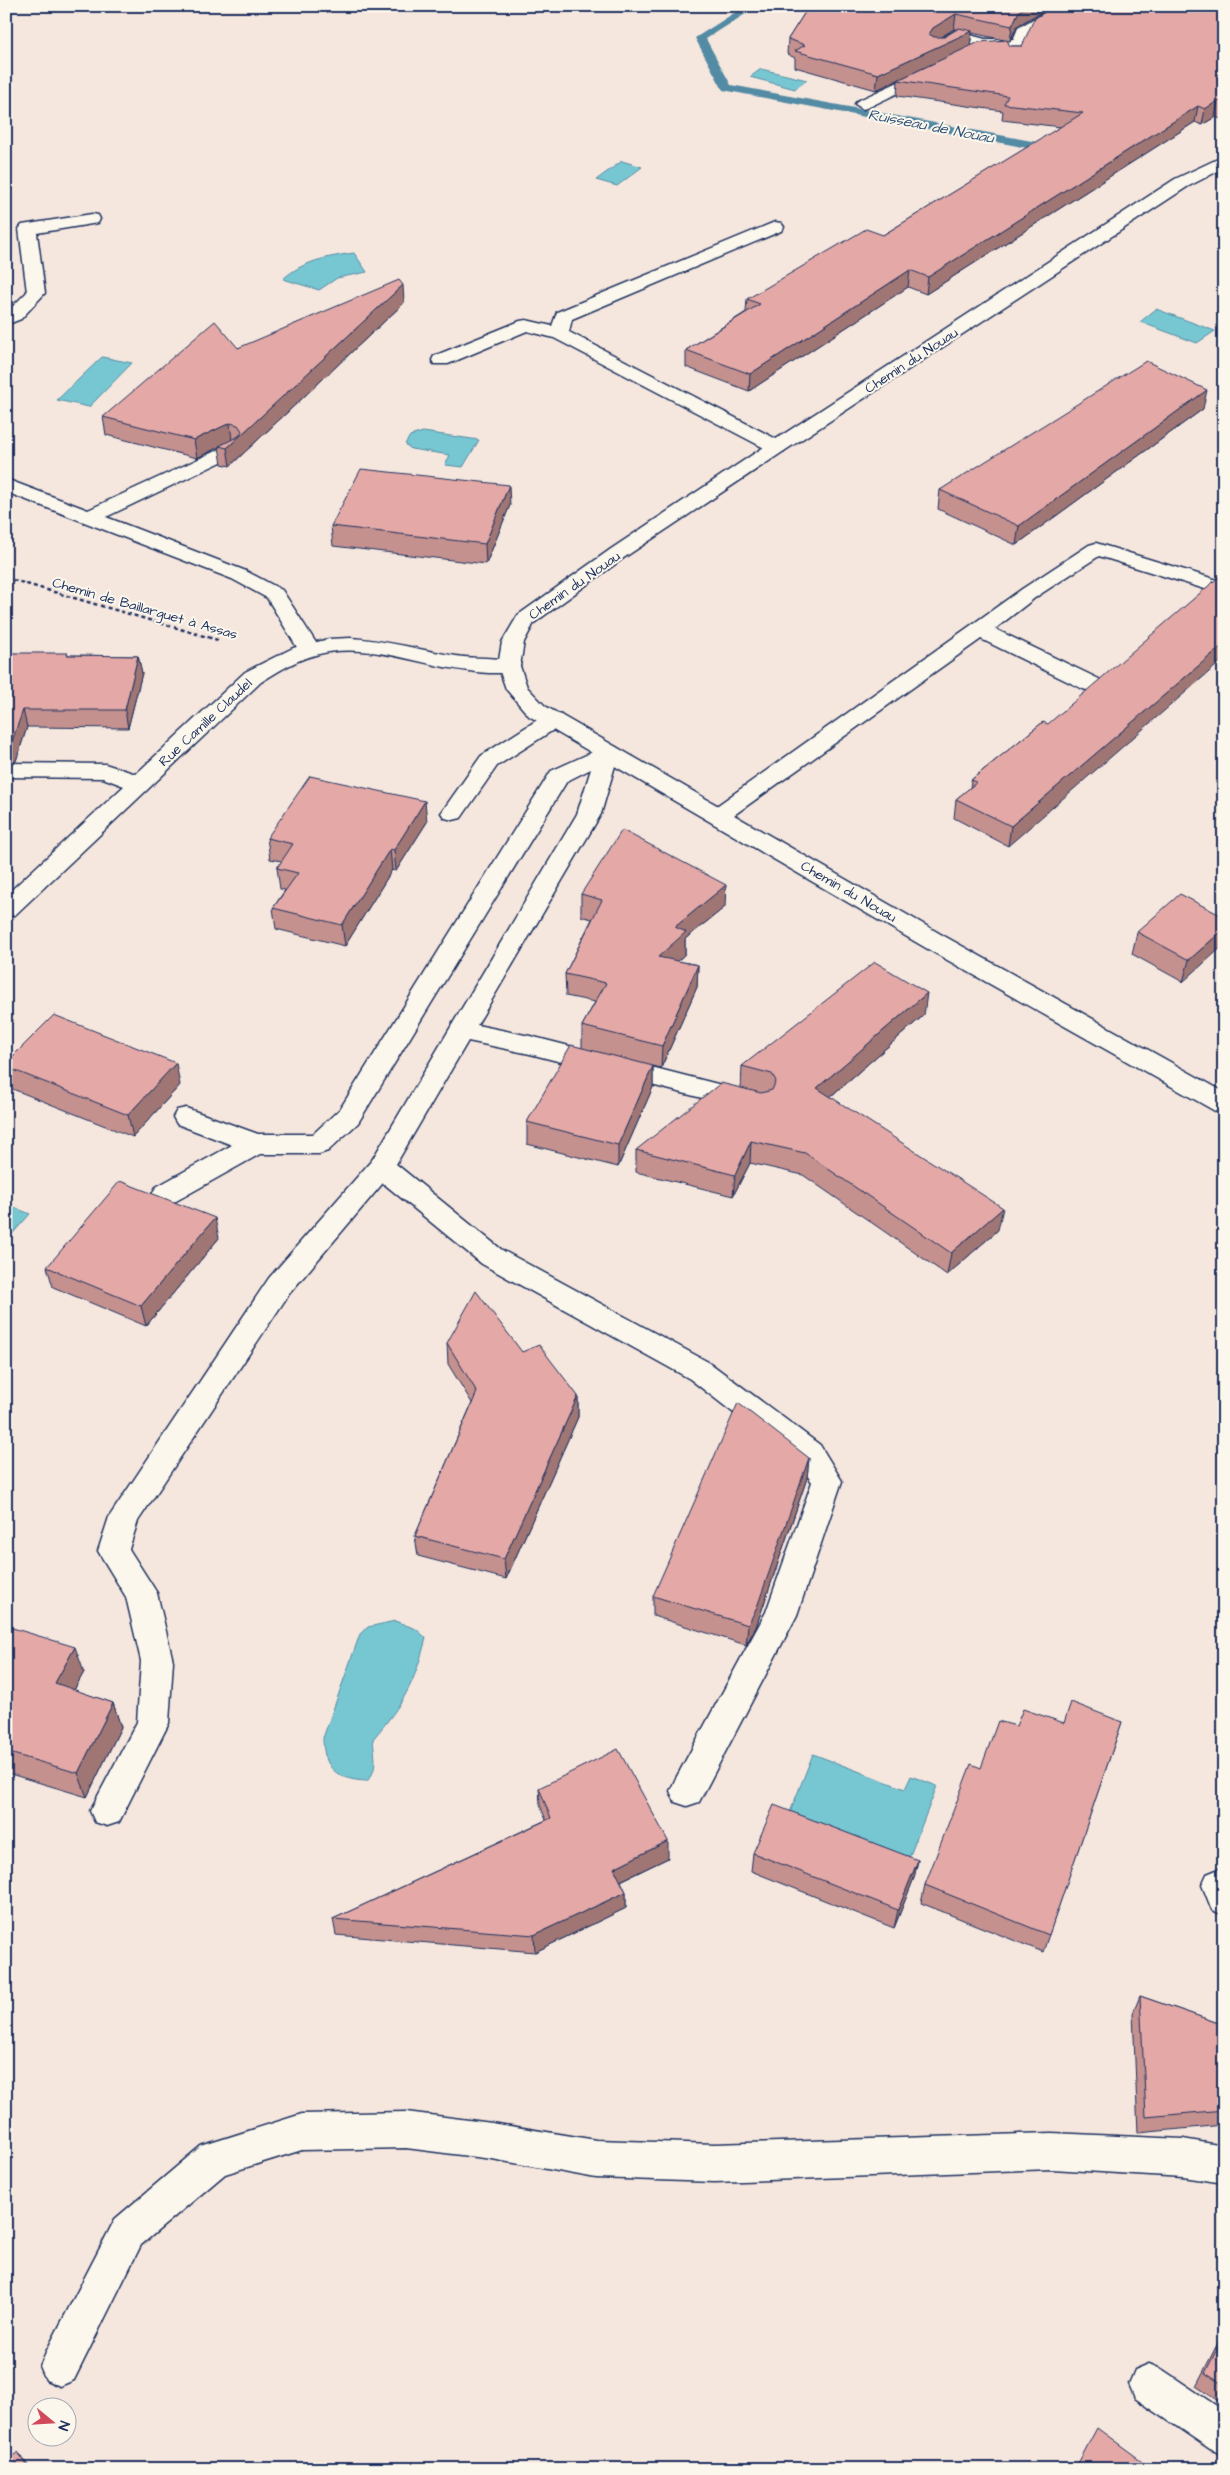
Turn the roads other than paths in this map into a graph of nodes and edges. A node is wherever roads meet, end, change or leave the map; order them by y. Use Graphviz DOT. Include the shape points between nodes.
graph roads {
  1 [pos="1066,6"];
  2 [pos="937,48"];
  3 [pos="1017,49"];
  4 [pos="966,56"];
  5 [pos="949,64"];
  6 [pos="863,104"];
  7 [pos="1224,161"];
  8 [pos="92,219"];
  9 [pos="775,227"];
  10 [pos="6,320"];
  11 [pos="560,334"];
  12 [pos="441,360"];
  13 [pos="776,447"];
  14 [pos="232,449"];
  15 [pos="6,485"];
  16 [pos="89,517"];
  17 [pos="1224,590"];
  18 [pos="980,630"];
  19 [pos="309,649"];
  20 [pos="509,666"];
  21 [pos="1091,684"];
  22 [pos="553,720"];
  23 [pos="608,752"];
  24 [pos="6,770"];
  25 [pos="138,783"];
  26 [pos="453,813"];
  27 [pos="719,815"];
  28 [pos="6,909"];
  29 [pos="463,1031"];
  30 [pos="1223,1102"];
  31 [pos="760,1104"];
  32 [pos="186,1117"];
  33 [pos="256,1144"];
  34 [pos="381,1167"];
  35 [pos="166,1194"];
  36 [pos="687,1791"];
  37 [pos="106,1811"];
  38 [pos="1224,2164"];
  39 [pos="60,2366"];
  40 [pos="1149,2384"];
  41 [pos="1224,2435"];
  1 -- 3 [label="street" via="1024,31"];
  2 -- 3 [label="street" via="955,36"];
  3 -- 4 [label="street" via="974,52"];
  5 -- 6 [label="street"];
  7 -- 13 [label="street, Chemin du Nouau" via="1181,183"];
  8 -- 10 [label="street" via="28,230 36,293"];
  9 -- 11 [label="street" via="563,316"];
  11 -- 12 [label="street" via="526,325"];
  11 -- 13 [label="street"];
  13 -- 20 [label="street, Chemin du Nouau" via="525,619 513,642"];
  14 -- 16 [label="street"];
  15 -- 16 [label="street"];
  16 -- 19 [label="street" via="239,575 275,594"];
  17 -- 18 [label="street" via="1096,550"];
  18 -- 21 [label="street"];
  18 -- 27 [label="street"];
  19 -- 20 [label="street, Rue Camille Claudel" via="377,646 474,665"];
  19 -- 25 [label="street, Rue Camille Claudel" via="253,677"];
  20 -- 22 [label="street, Chemin du Nouau" via="517,689 537,711"];
  22 -- 23 [label="street, Chemin du Nouau"];
  22 -- 26 [label="street" via="490,761"];
  23 -- 27 [label="street, Chemin du Nouau"];
  23 -- 29 [label="street" via="589,814"];
  23 -- 33 [label="street" via="559,776 349,1116 319,1144"];
  24 -- 25 [label="street" via="105,771"];
  25 -- 28 [label="street, Rue Camille Claudel"];
  27 -- 30 [label="street, Chemin du Nouau" via="935,942"];
  29 -- 31 [label="street"];
  29 -- 34 [label="street"];
  32 -- 33 [label="street"];
  33 -- 35 [label="street"];
  34 -- 36 [label="street" via="492,1257 700,1371 809,1454 827,1481 781,1615"];
  34 -- 37 [label="street" via="279,1286 124,1517 114,1551 141,1593 157,1662 153,1723"];
  38 -- 39 [label="street" via="1184,2158 1052,2152 715,2163 596,2159 406,2130 302,2132 214,2159 128,2232"];
  40 -- 41 [label="street"];
}
